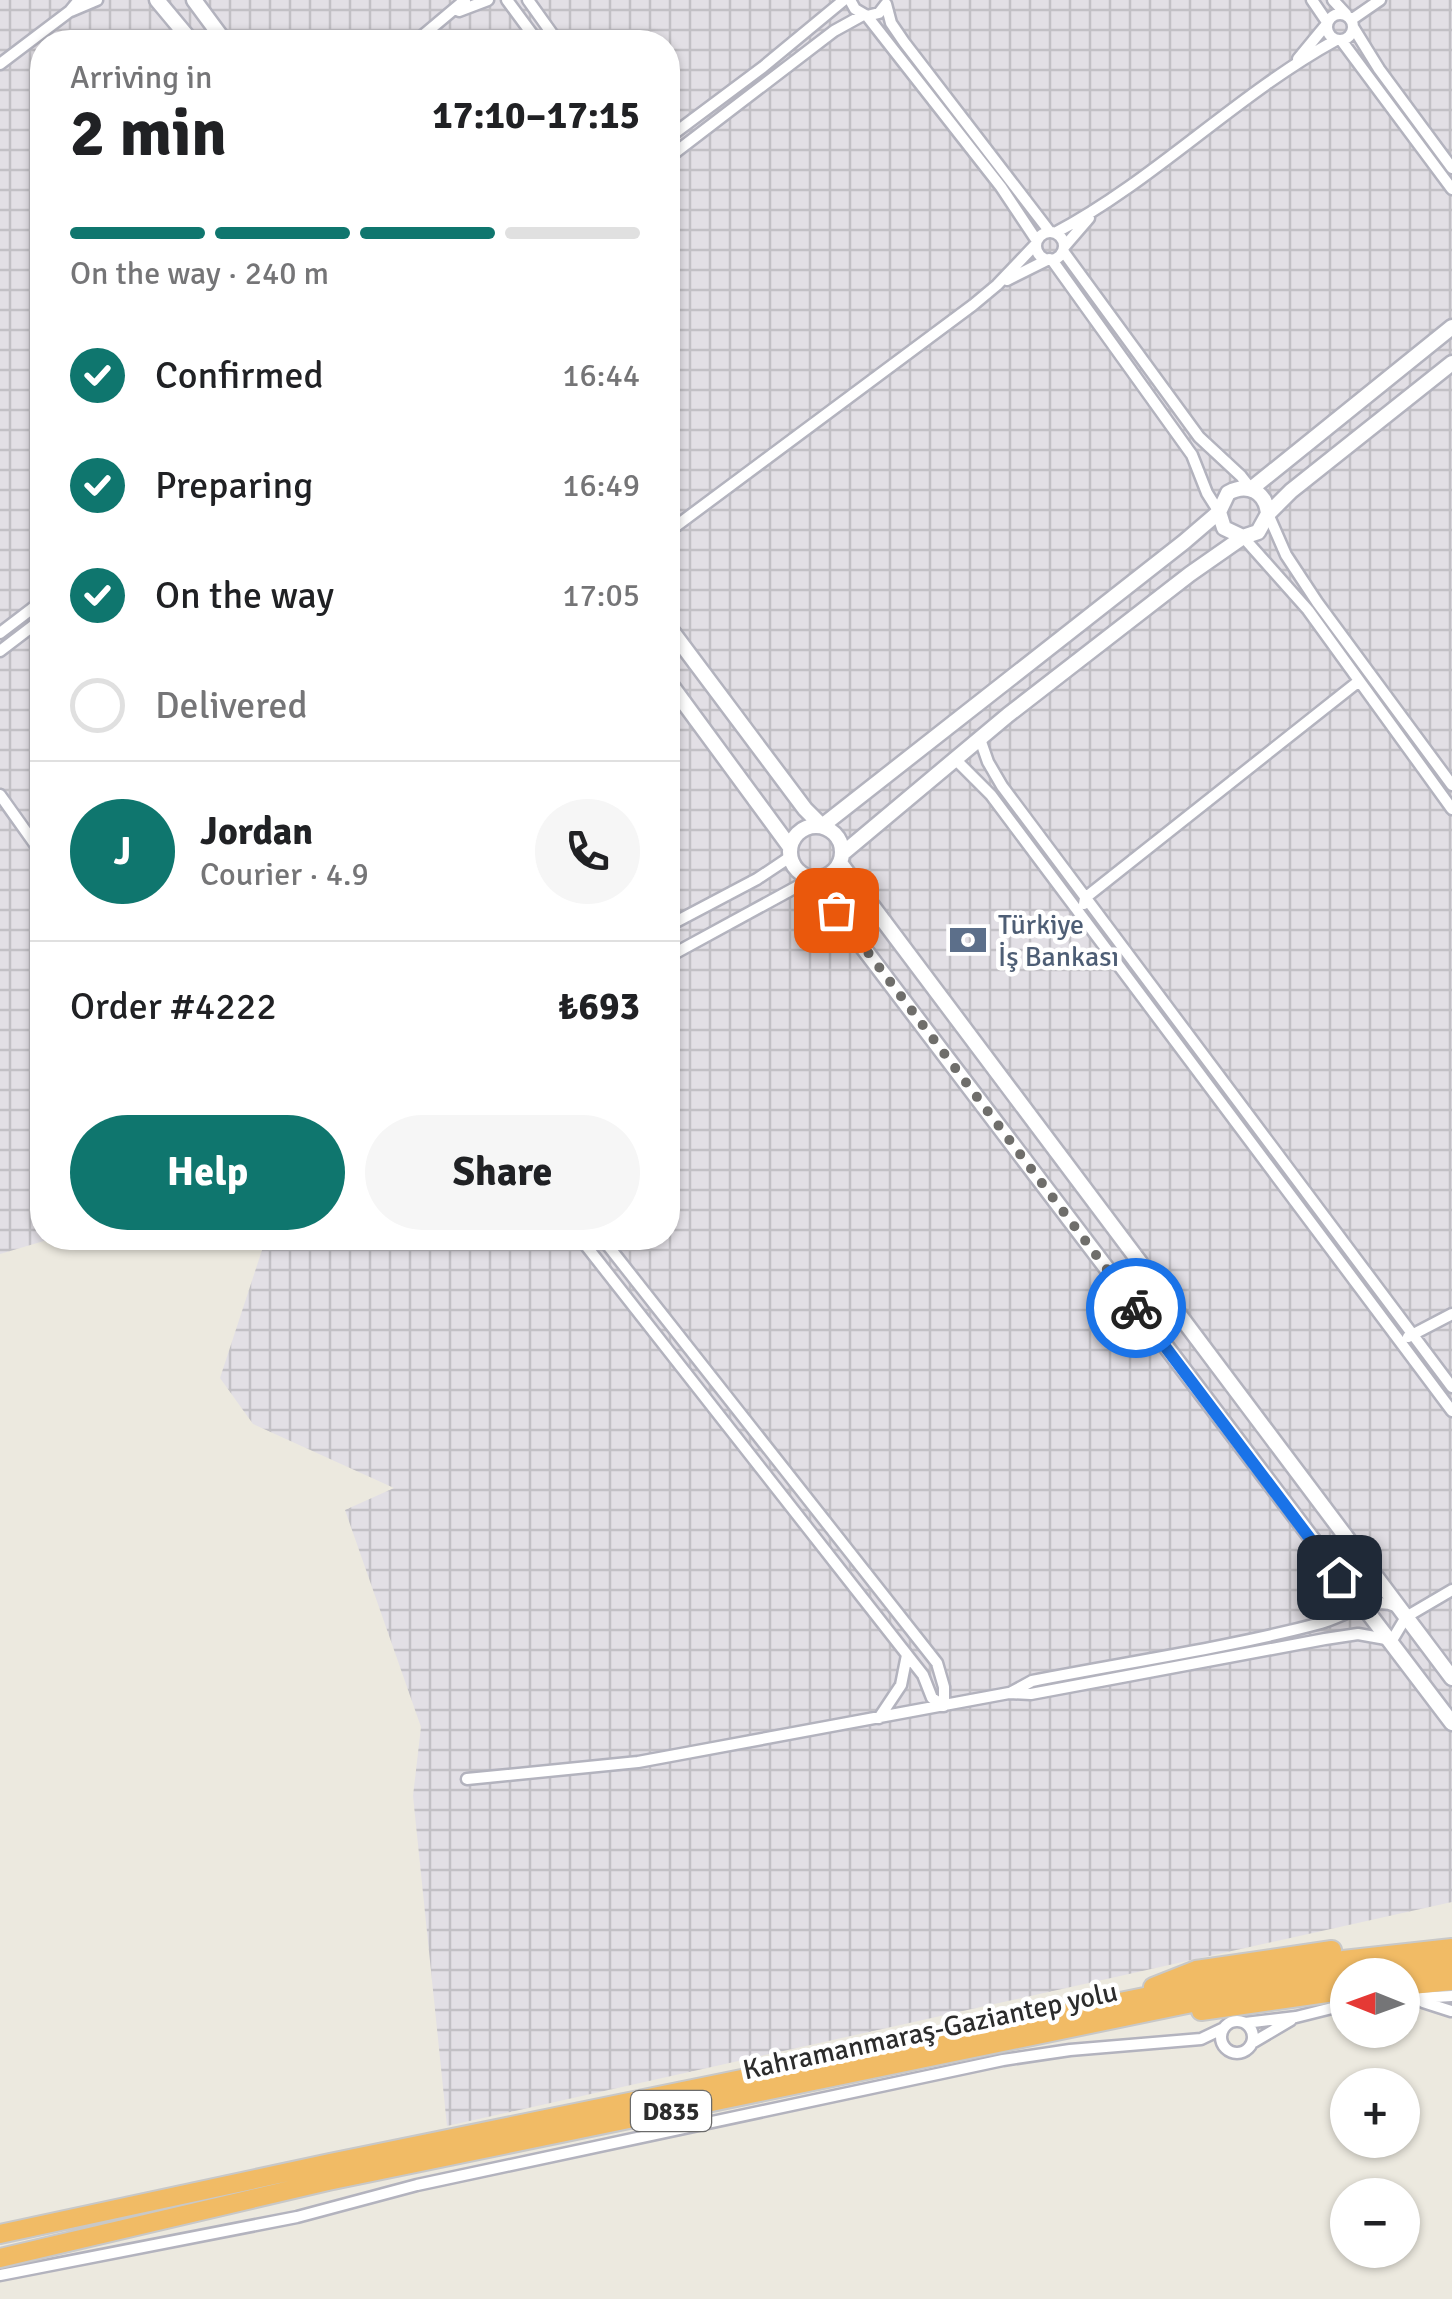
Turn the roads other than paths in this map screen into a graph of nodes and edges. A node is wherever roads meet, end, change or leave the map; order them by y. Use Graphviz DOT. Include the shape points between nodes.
graph roads {
  1 [pos="79,0"];
  2 [pos="97,0"];
  3 [pos="157,0"];
  4 [pos="194,0"];
  5 [pos="465,0"];
  6 [pos="488,0"];
  7 [pos="507,0"];
  8 [pos="528,0"];
  9 [pos="848,0"];
  10 [pos="1312,0"];
  11 [pos="1333,0"];
  12 [pos="1380,0"];
  13 [pos="886,2"];
  14 [pos="70,11"];
  15 [pos="453,13"];
  16 [pos="865,16"];
  17 [pos="1350,21"];
  18 [pos="1327,24"];
  19 [pos="52,30"];
  20 [pos="182,30"];
  21 [pos="217,30"];
  22 [pos="431,30"];
  23 [pos="529,30"];
  24 [pos="549,30"];
  25 [pos="1338,40"];
  26 [pos="30,46"];
  27 [pos="1294,63"];
  28 [pos="0,64"];
  29 [pos="763,67"];
  30 [pos="771,77"];
  31 [pos="933,89"];
  32 [pos="694,118"];
  33 [pos="680,129"];
  34 [pos="704,130"];
  35 [pos="680,149"];
  36 [pos="1452,168"];
  37 [pos="1452,190"];
  38 [pos="1094,212"];
  39 [pos="1052,233"];
  40 [pos="1036,242"];
  41 [pos="1063,249"];
  42 [pos="1051,259"];
  43 [pos="997,285"];
  44 [pos="1452,327"];
  45 [pos="1452,363"];
  46 [pos="1251,489"];
  47 [pos="1219,512"];
  48 [pos="1268,514"];
  49 [pos="680,523"];
  50 [pos="1243,538"];
  51 [pos="30,610"];
  52 [pos="30,628"];
  53 [pos="0,633"];
  54 [pos="680,642"];
  55 [pos="0,651"];
  56 [pos="1359,681"];
  57 [pos="680,698"];
  58 [pos="963,716"];
  59 [pos="938,736"];
  60 [pos="980,739"];
  61 [pos="955,759"];
  62 [pos="1452,786"];
  63 [pos="0,795"];
  64 [pos="1452,809"];
  65 [pos="822,826"];
  66 [pos="30,837"];
  67 [pos="790,852"];
  68 [pos="841,859"];
  69 [pos="812,879"];
  70 [pos="1085,898"];
  71 [pos="1081,915"];
  72 [pos="680,920"];
  73 [pos="680,950"];
  74 [pos="1160,998"];
  75 [pos="1149,1006"];
  76 [pos="1254,1124"];
  77 [pos="1244,1132"];
  78 [pos="589,1250"];
  79 [pos="611,1250"];
  80 [pos="1452,1314"];
  81 [pos="1411,1335"];
  82 [pos="1400,1343"];
  83 [pos="1452,1388"];
  84 [pos="1452,1411"];
  85 [pos="1452,1590"];
  86 [pos="1363,1609"];
  87 [pos="1403,1612"];
  88 [pos="1386,1639"];
  89 [pos="1228,1642"];
  90 [pos="907,1654"];
  91 [pos="1231,1656"];
  92 [pos="1452,1678"];
  93 [pos="1009,1693"];
  94 [pos="944,1706"];
  95 [pos="879,1718"];
  96 [pos="1452,1723"];
  97 [pos="468,1780"];
  98 [pos="1452,1939"];
  99 [pos="1452,1948"];
  100 [pos="1413,1958"];
  101 [pos="1452,1965"];
  102 [pos="1420,1968"];
  103 [pos="1330,1977"];
  104 [pos="1330,1978"];
  105 [pos="1452,1982"];
  106 [pos="1420,1985"];
  107 [pos="1452,1998"];
  108 [pos="1420,2000"];
  109 [pos="1126,2001"];
  110 [pos="1420,2001"];
  111 [pos="1330,2008"];
  112 [pos="1451,2012"];
  113 [pos="1296,2017"];
  114 [pos="1244,2023"];
  115 [pos="1224,2028"];
  116 [pos="1200,2039"];
  117 [pos="1252,2042"];
  118 [pos="1226,2048"];
  119 [pos="0,2234"];
  120 [pos="0,2258"];
  121 [pos="0,2274"];
  1 -- 14 [label="street"];
  2 -- 14 [label="street"];
  3 -- 20 [label="street"];
  4 -- 21 [label="street"];
  5 -- 15 [label="street"];
  6 -- 15 [label="street"];
  7 -- 23 [label="street"];
  8 -- 24 [label="street"];
  9 -- 16 [label="street"];
  9 -- 29 [label="street"];
  10 -- 18 [label="street"];
  11 -- 17 [label="street"];
  12 -- 17 [label="street"];
  13 -- 16 [label="street" via="879,13"];
  13 -- 31 [label="street"];
  14 -- 19 [label="street"];
  15 -- 22 [label="street"];
  16 -- 30 [label="street"];
  16 -- 31 [label="street"];
  17 -- 18 [label="street" via="1333,15"];
  17 -- 25 [label="street" via="1348,38"];
  17 -- 36 [label="street"];
  18 -- 25 [label="street"];
  18 -- 27 [label="street"];
  25 -- 27 [label="street"];
  25 -- 37 [label="street"];
  26 -- 28 [label="street"];
  27 -- 38 [label="street"];
  29 -- 30 [label="street"];
  29 -- 32 [label="street"];
  30 -- 34 [label="street"];
  31 -- 39 [label="street"];
  31 -- 40 [label="street"];
  32 -- 33 [label="street"];
  32 -- 34 [label="street"];
  34 -- 35 [label="street"];
  38 -- 39 [label="street"];
  38 -- 41 [label="street"];
  39 -- 40 [label="street"];
  39 -- 41 [label="street"];
  40 -- 42 [label="street" via="1039,255"];
  40 -- 43 [label="street"];
  41 -- 42 [label="street"];
  41 -- 46 [label="street" via="1200,437"];
  42 -- 43 [label="street"];
  42 -- 47 [label="street" via="1192,455"];
  43 -- 49 [label="street"];
  44 -- 46 [label="street"];
  45 -- 48 [label="street"];
  46 -- 47 [label="street" via="1228,494"];
  46 -- 48 [label="street" via="1266,501"];
  47 -- 50 [label="street" via="1224,528"];
  47 -- 58 [label="street"];
  48 -- 50 [label="street" via="1258,532"];
  48 -- 62 [label="street" via="1317,602"];
  50 -- 56 [label="street" via="1299,599"];
  50 -- 60 [label="street"];
  51 -- 53 [label="street"];
  52 -- 55 [label="street"];
  54 -- 65 [label="street"];
  56 -- 64 [label="street"];
  56 -- 70 [label="street"];
  57 -- 67 [label="street"];
  58 -- 59 [label="street"];
  58 -- 60 [label="street"];
  59 -- 61 [label="street"];
  59 -- 65 [label="street"];
  60 -- 61 [label="street"];
  60 -- 70 [label="street" via="1002,786"];
  61 -- 68 [label="street"];
  61 -- 71 [label="street" via="991,795"];
  63 -- 66 [label="street"];
  65 -- 67 [label="street" via="801,830"];
  65 -- 68 [label="street" via="837,836"];
  67 -- 69 [label="street" via="794,868"];
  67 -- 72 [label="street" via="757,879"];
  68 -- 69 [label="street" via="832,874"];
  68 -- 87 [label="street"];
  69 -- 73 [label="street"];
  69 -- 86 [label="street"];
  70 -- 71 [label="street"];
  70 -- 74 [label="street"];
  71 -- 75 [label="street"];
  74 -- 75 [label="street"];
  74 -- 76 [label="street"];
  75 -- 77 [label="street"];
  76 -- 77 [label="street"];
  76 -- 81 [label="street"];
  77 -- 82 [label="street"];
  78 -- 90 [label="street"];
  79 -- 94 [label="street" via="937,1664"];
  80 -- 81 [label="street"];
  81 -- 82 [label="street"];
  81 -- 83 [label="street"];
  82 -- 84 [label="street"];
  85 -- 87 [label="street"];
  86 -- 87 [label="street" via="1386,1602"];
  86 -- 88 [label="street"];
  86 -- 89 [label="street"];
  87 -- 88 [label="street" via="1394,1637"];
  87 -- 92 [label="street"];
  88 -- 91 [label="street" via="1358,1634"];
  88 -- 96 [label="street"];
  89 -- 91 [label="street"];
  89 -- 93 [label="street" via="1032,1681"];
  90 -- 94 [label="street" via="932,1698"];
  90 -- 95 [label="street" via="902,1685"];
  91 -- 93 [label="street"];
  93 -- 94 [label="street"];
  94 -- 95 [label="street"];
  95 -- 97 [label="street" via="638,1762"];
  98 -- 109 [label="highway" via="1196,1970"];
  99 -- 100 [label="highway"];
  101 -- 102 [label="highway"];
  103 -- 109 [label="highway, Kahramanmaraş-Gaziantep yolu / D835"];
  104 -- 120 [label="highway, Kahramanmaraş-Gaziantep yolu / D835" via="328,2180"];
  105 -- 106 [label="highway"];
  107 -- 108 [label="street"];
  107 -- 112 [label="street"];
  109 -- 119 [label="highway, Kahramanmaraş-Gaziantep yolu / D835"];
  110 -- 112 [label="street"];
  111 -- 113 [label="street"];
  113 -- 114 [label="street"];
  113 -- 117 [label="street"];
  114 -- 115 [label="street"];
  114 -- 117 [label="street"];
  115 -- 116 [label="street"];
  115 -- 118 [label="street"];
  116 -- 118 [label="street"];
  116 -- 121 [label="street" via="1003,2060 417,2185 296,2217"];
  117 -- 118 [label="street" via="1243,2052"];
}
